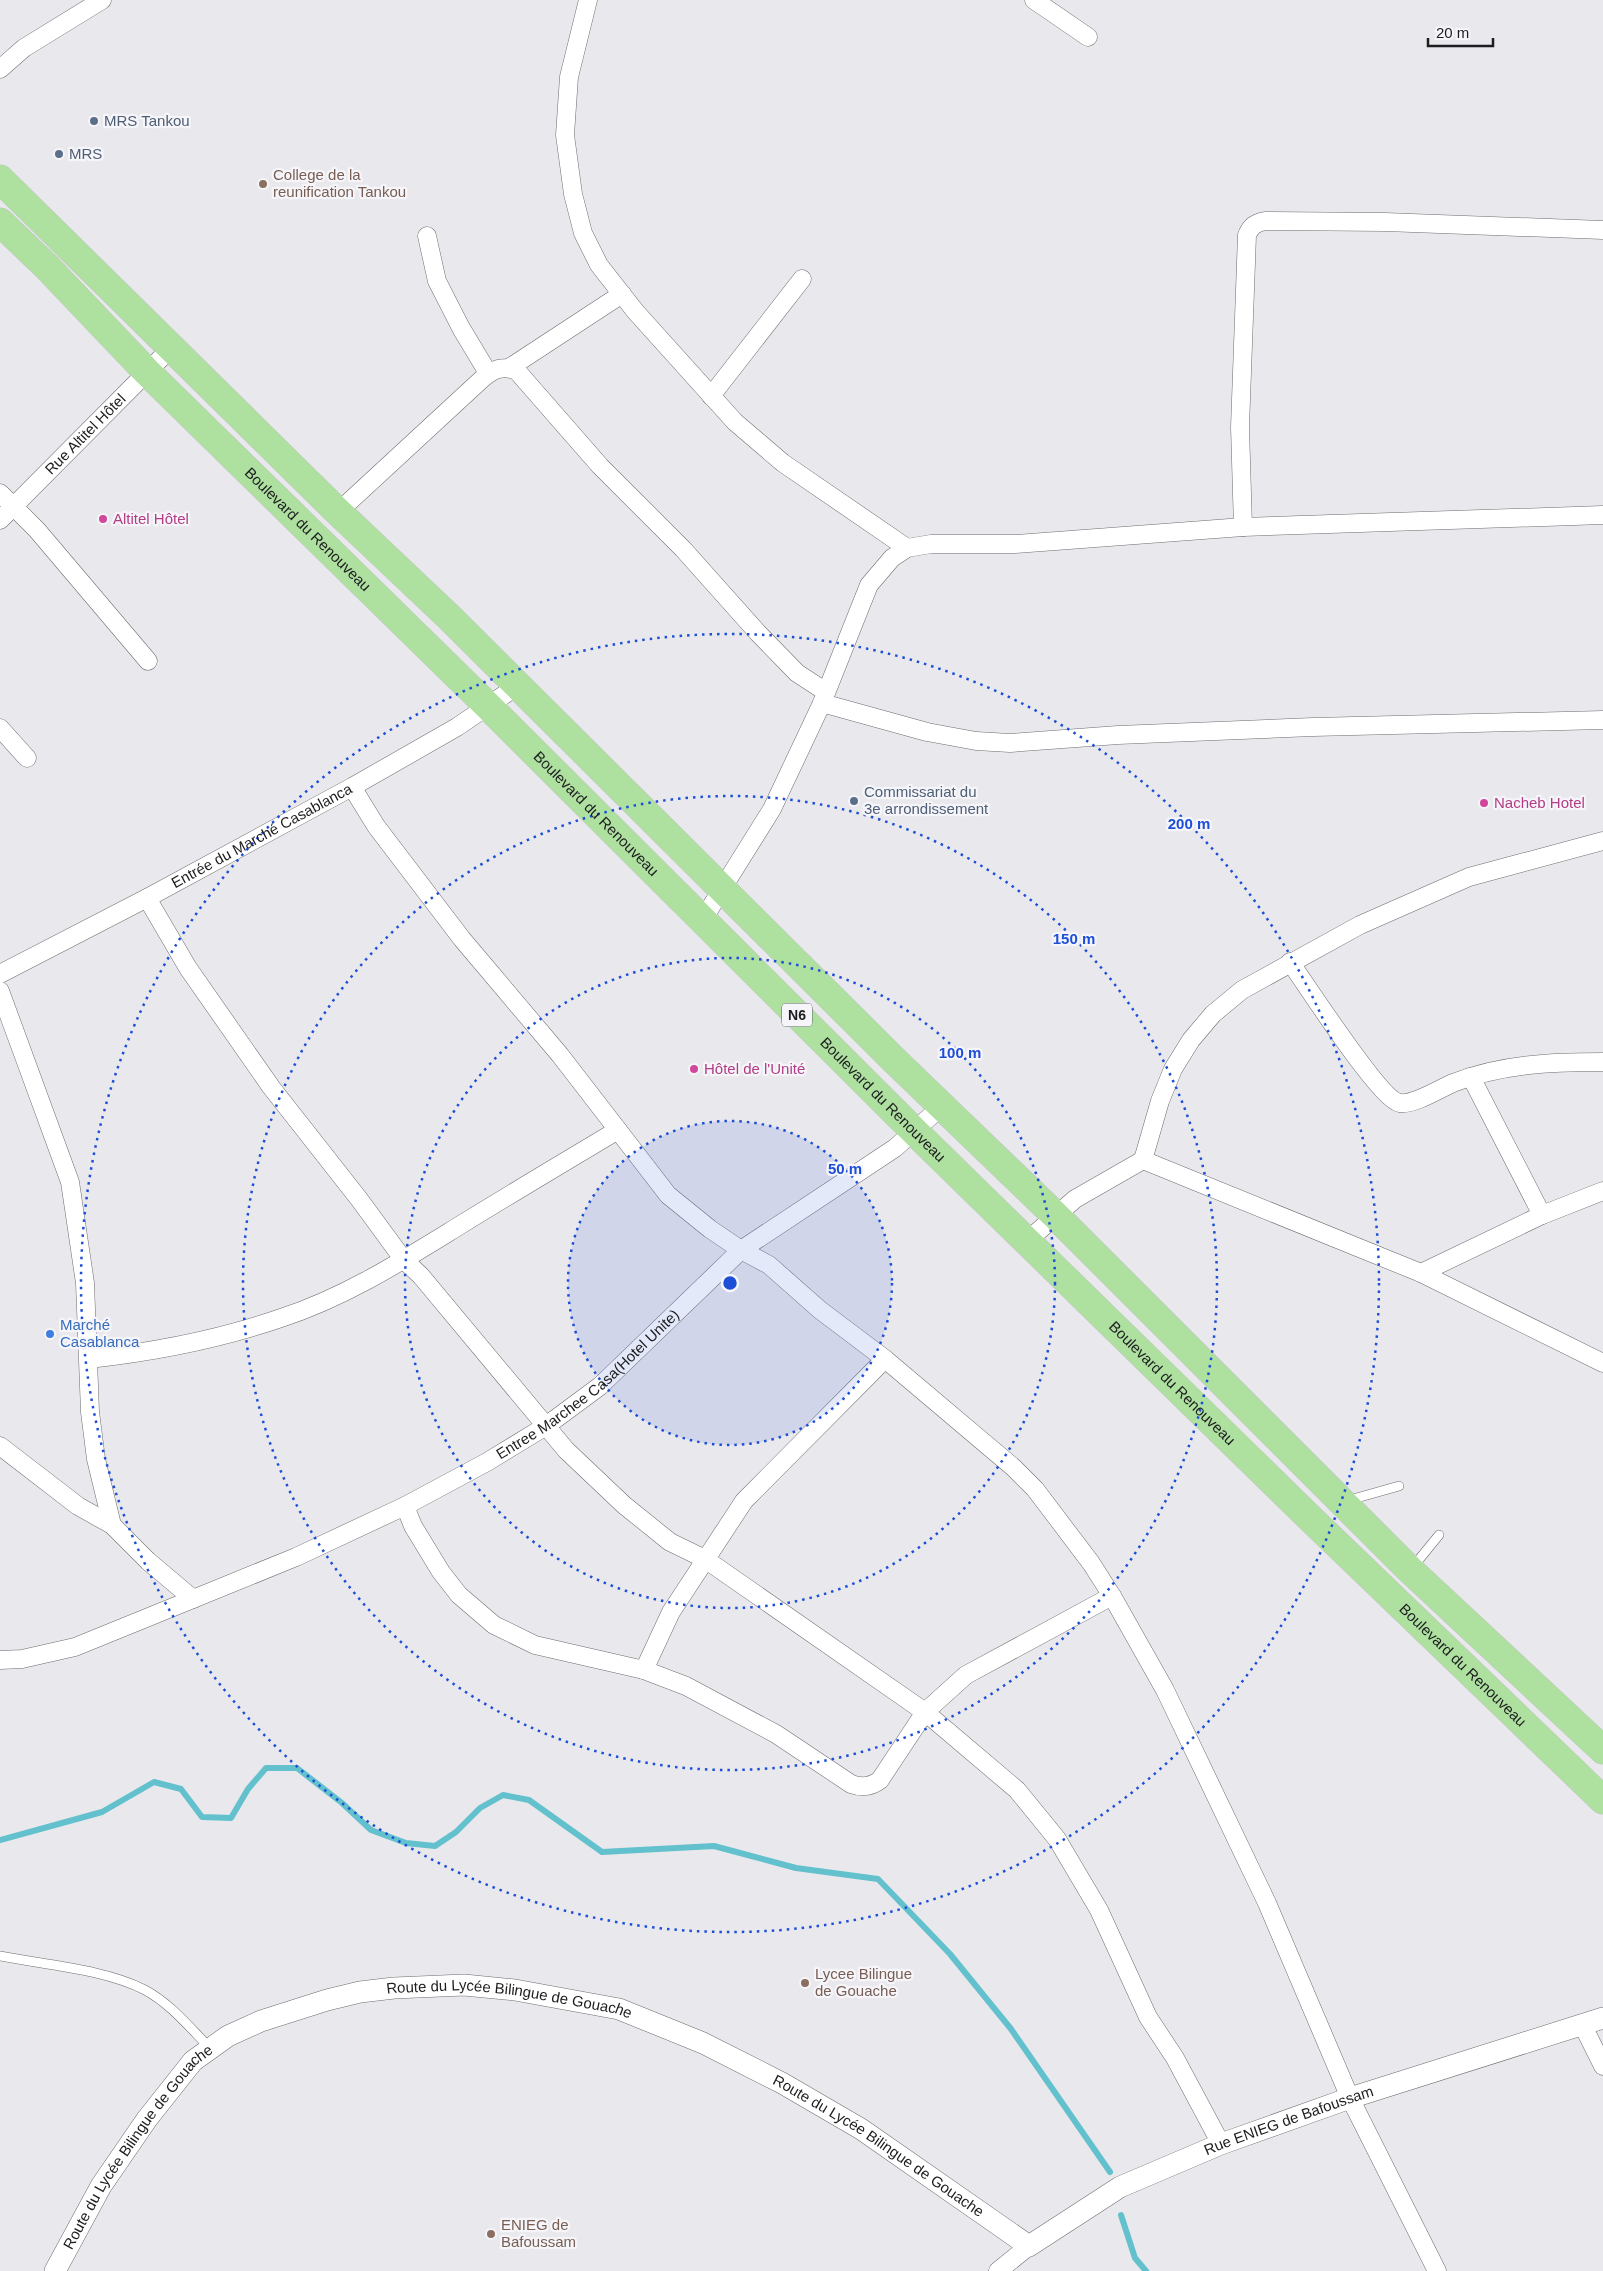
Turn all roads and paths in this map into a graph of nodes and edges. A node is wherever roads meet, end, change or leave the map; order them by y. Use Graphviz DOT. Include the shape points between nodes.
graph roads {
  1 [pos="102,0"];
  2 [pos="588,0"];
  3 [pos="1034,0"];
  4 [pos="1088,37"];
  5 [pos="0,69"];
  6 [pos="0,179"];
  7 [pos="0,222"];
  8 [pos="1603,230"];
  9 [pos="427,236"];
  10 [pos="802,279"];
  11 [pos="622,294"];
  12 [pos="172,348"];
  13 [pos="509,368"];
  14 [pos="147,372"];
  15 [pos="488,374"];
  16 [pos="711,396"];
  17 [pos="0,493"];
  18 [pos="14,506"];
  19 [pos="338,512"];
  20 [pos="1603,515"];
  21 [pos="0,520"];
  22 [pos="1243,527"];
  23 [pos="907,548"];
  24 [pos="148,661"];
  25 [pos="516,686"];
  26 [pos="824,698"];
  27 [pos="488,706"];
  28 [pos="1603,720"];
  29 [pos="0,728"];
  30 [pos="27,758"];
  31 [pos="352,787"];
  32 [pos="1603,841"];
  33 [pos="722,890"];
  34 [pos="147,898"];
  35 [pos="702,921"];
  36 [pos="1290,962"];
  37 [pos="0,974"];
  38 [pos="0,991"];
  39 [pos="1603,1062"];
  40 [pos="1471,1077"];
  41 [pos="942,1106"];
  42 [pos="618,1130"];
  43 [pos="915,1132"];
  44 [pos="1143,1160"];
  45 [pos="1603,1191"];
  46 [pos="1055,1215"];
  47 [pos="1542,1216"];
  48 [pos="1027,1241"];
  49 [pos="741,1250"];
  50 [pos="403,1259"];
  51 [pos="1421,1273"];
  52 [pos="89,1359"];
  53 [pos="885,1359"];
  54 [pos="1603,1363"];
  55 [pos="546,1426"];
  56 [pos="0,1446"];
  57 [pos="1400,1486"];
  58 [pos="1341,1502"];
  59 [pos="405,1506"];
  60 [pos="1314,1522"];
  61 [pos="112,1525"];
  62 [pos="1439,1535"];
  63 [pos="705,1559"];
  64 [pos="1410,1570"];
  65 [pos="1386,1592"];
  66 [pos="1112,1596"];
  67 [pos="193,1599"];
  68 [pos="0,1660"];
  69 [pos="644,1670"];
  70 [pos="924,1712"];
  71 [pos="1603,1750"];
  72 [pos="1603,1800"];
  73 [pos="0,1956"];
  74 [pos="1603,2018"];
  75 [pos="1582,2024"];
  76 [pos="210,2048"];
  77 [pos="1603,2066"];
  78 [pos="1350,2098"];
  79 [pos="1221,2144"];
  80 [pos="1029,2246"];
  81 [pos="54,2271"];
  82 [pos="998,2271"];
  83 [pos="1437,2271"];
  1 -- 5 [label="street" via="24,48"];
  2 -- 11 [label="street" via="569,76 566,144 573,194 583,233 599,265"];
  3 -- 4 [label="street"];
  6 -- 12 [label="highway, N6"];
  7 -- 14 [label="highway, Boulevard du Renouveau / N6"];
  8 -- 22 [label="street" via="1405,223 1256,223 1246,234 1240,427"];
  9 -- 15 [label="street" via="437,281"];
  10 -- 16 [label="street"];
  11 -- 13 [label="street"];
  11 -- 16 [label="street"];
  12 -- 14 [label="street, Rue Altitel Hôtel"];
  12 -- 19 [label="highway, N6"];
  13 -- 15 [label="street" via="502,367"];
  13 -- 26 [label="street" via="517,371 600,466"];
  14 -- 18 [label="street, Rue Altitel Hôtel"];
  14 -- 27 [label="highway, Boulevard du Renouveau / N6"];
  15 -- 19 [label="street"];
  16 -- 23 [label="street" via="734,422 783,463"];
  17 -- 18 [label="street"];
  18 -- 21 [label="street, Rue Altitel Hôtel"];
  18 -- 24 [label="street"];
  19 -- 25 [label="highway, N6"];
  20 -- 22 [label="street"];
  22 -- 23 [label="street" via="1015,544 931,544"];
  23 -- 26 [label="street" via="892,558 870,585"];
  25 -- 27 [label="street, Entrée du Marché Casablanca"];
  25 -- 33 [label="highway, N6"];
  26 -- 28 [label="street" via="927,732 1010,743 1313,727"];
  26 -- 33 [label="street" via="772,809"];
  27 -- 31 [label="street, Entrée du Marché Casablanca"];
  27 -- 35 [label="highway, Boulevard du Renouveau / N6"];
  29 -- 30 [label="street"];
  31 -- 34 [label="street, Entrée du Marché Casablanca"];
  31 -- 42 [label="street" via="376,826 462,939 560,1055"];
  32 -- 36 [label="street" via="1469,877 1360,925"];
  33 -- 35 [label="street"];
  33 -- 41 [label="highway, N6"];
  34 -- 37 [label="street, Entrée du Marché Casablanca"];
  34 -- 50 [label="street" via="188,968 271,1087"];
  35 -- 43 [label="highway, Boulevard du Renouveau / N6"];
  36 -- 40 [label="street" via="1360,1062 1391,1099 1399,1103 1410,1102"];
  36 -- 44 [label="street" via="1242,990 1213,1014 1191,1040 1160,1101"];
  38 -- 52 [label="street" via="70,1182 86,1283"];
  39 -- 40 [label="street" via="1547,1062 1493,1070"];
  40 -- 47 [label="street"];
  41 -- 43 [label="street, Entree Marchee Casa(Hotel Unite)"];
  41 -- 46 [label="highway, N6"];
  42 -- 49 [label="street" via="668,1195"];
  42 -- 50 [label="street"];
  43 -- 48 [label="highway, Boulevard du Renouveau / N6"];
  43 -- 49 [label="street, Entree Marchee Casa(Hotel Unite)"];
  44 -- 46 [label="street" via="1074,1199"];
  44 -- 51 [label="street"];
  45 -- 47 [label="street"];
  46 -- 48 [label="street"];
  46 -- 58 [label="highway, N6"];
  47 -- 51 [label="street"];
  48 -- 60 [label="highway, Boulevard du Renouveau / N6"];
  49 -- 53 [label="street" via="769,1265 820,1310"];
  49 -- 55 [label="street, Entree Marchee Casa(Hotel Unite)" via="600,1386"];
  50 -- 52 [label="street" via="334,1297 282,1318 132,1354"];
  50 -- 55 [label="street" via="421,1276"];
  51 -- 54 [label="street"];
  52 -- 61 [label="street" via="90,1412 96,1459"];
  53 -- 63 [label="street" via="744,1501"];
  53 -- 66 [label="street" via="1014,1468 1091,1563"];
  55 -- 59 [label="street, Entree Marchee Casa(Hotel Unite)"];
  55 -- 63 [label="street" via="566,1450 624,1505 670,1542"];
  56 -- 61 [label="street" via="78,1506"];
  57 -- 58 [label="lane"];
  58 -- 60 [label="highway"];
  58 -- 64 [label="highway, N6"];
  59 -- 67 [label="street, Entree Marchee Casa(Hotel Unite)" via="296,1557"];
  59 -- 69 [label="street" via="412,1526 441,1572 459,1595 494,1625 535,1645"];
  60 -- 65 [label="highway, Boulevard du Renouveau / N6"];
  61 -- 67 [label="street"];
  62 -- 64 [label="lane"];
  63 -- 69 [label="street" via="671,1612"];
  63 -- 70 [label="street"];
  64 -- 65 [label="highway"];
  64 -- 71 [label="highway, N6"];
  65 -- 72 [label="highway, Boulevard du Renouveau / N6"];
  66 -- 70 [label="street" via="966,1675"];
  66 -- 78 [label="street" via="1165,1690 1262,1894"];
  67 -- 68 [label="street, Entree Marchee Casa(Hotel Unite)" via="75,1647 22,1659"];
  69 -- 70 [label="street" via="686,1686 776,1734 858,1787 880,1780"];
  70 -- 79 [label="street" via="1017,1790 1056,1839 1099,1910 1148,2017 1175,2058"];
  73 -- 76 [label="lane" via="103,1975 144,1990 170,2007"];
  74 -- 75 [label="street, Rue ENIEG de Bafoussam"];
  75 -- 77 [label="street"];
  75 -- 78 [label="street, Rue ENIEG de Bafoussam"];
  76 -- 80 [label="street, Route du Lycée Bilingue de Gouache" via="261,2021 327,2000 394,1988 464,1985 515,1990 619,2009 703,2043 782,2083 944,2185"];
  76 -- 81 [label="street, Route du Lycée Bilingue de Gouache" via="193,2061 147,2119 101,2186"];
  78 -- 79 [label="street, Rue ENIEG de Bafoussam"];
  78 -- 83 [label="street"];
  79 -- 80 [label="street, Rue ENIEG de Bafoussam" via="1120,2187"];
  80 -- 82 [label="street, Rue ENIEG de Bafoussam"];
}
